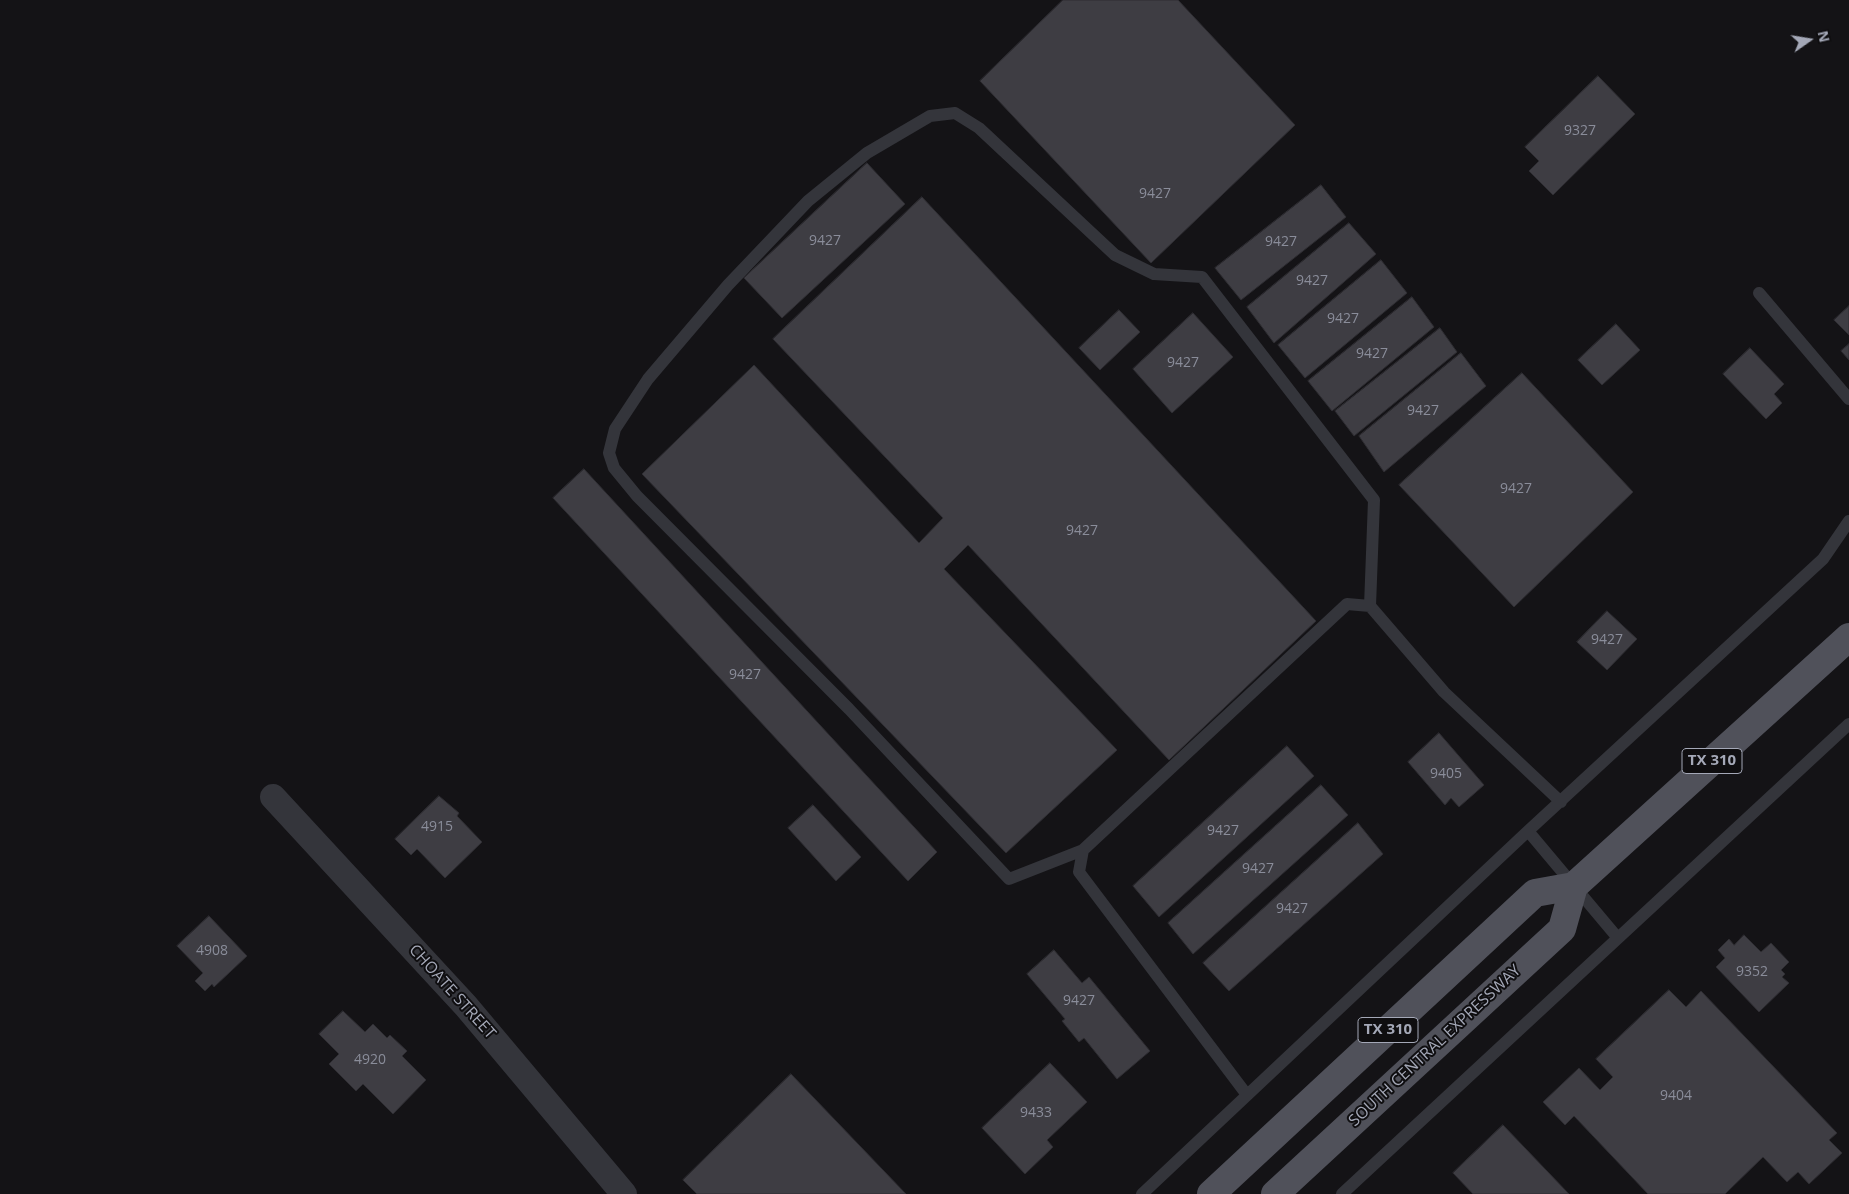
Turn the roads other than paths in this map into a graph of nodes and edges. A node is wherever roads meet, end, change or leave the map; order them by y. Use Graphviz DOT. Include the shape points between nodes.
graph roads {
  1 [pos="1759,293"];
  2 [pos="1849,399"];
  3 [pos="1849,522"];
  4 [pos="1370,606"];
  5 [pos="1849,637"];
  6 [pos="1849,724"];
  7 [pos="273,797"];
  8 [pos="1561,802"];
  9 [pos="1528,831"];
  10 [pos="1083,850"];
  11 [pos="1574,886"];
  12 [pos="1617,937"];
  13 [pos="1247,1095"];
  14 [pos="624,1194"];
  15 [pos="1142,1194"];
  16 [pos="1211,1194"];
  17 [pos="1275,1194"];
  18 [pos="1342,1194"];
  1 -- 2 [label="lane"];
  3 -- 8 [label="lane" via="1824,559"];
  4 -- 8 [label="lane" via="1444,692"];
  4 -- 10 [label="lane" via="1347,604"];
  4 -- 10 [label="lane" via="1374,500 1202,276 1154,274 1115,255 979,128 955,113 930,116 883,144 808,201 728,285 648,379 615,429 610,453 614,468 637,496 849,709 1009,879"];
  5 -- 11 [label="main road, TX 310"];
  6 -- 12 [label="lane"];
  7 -- 14 [label="street, CHOATE STREET" via="466,1006"];
  8 -- 9 [label="lane"];
  9 -- 11 [label="lane"];
  9 -- 13 [label="lane"];
  10 -- 13 [label="lane" via="1079,872"];
  11 -- 12 [label="lane"];
  11 -- 16 [label="main road, TX 310" via="1535,893"];
  11 -- 17 [label="main road, SOUTH CENTRAL EXPRESSWAY / TX 310" via="1562,929"];
  12 -- 18 [label="lane"];
  13 -- 15 [label="lane"];
}
